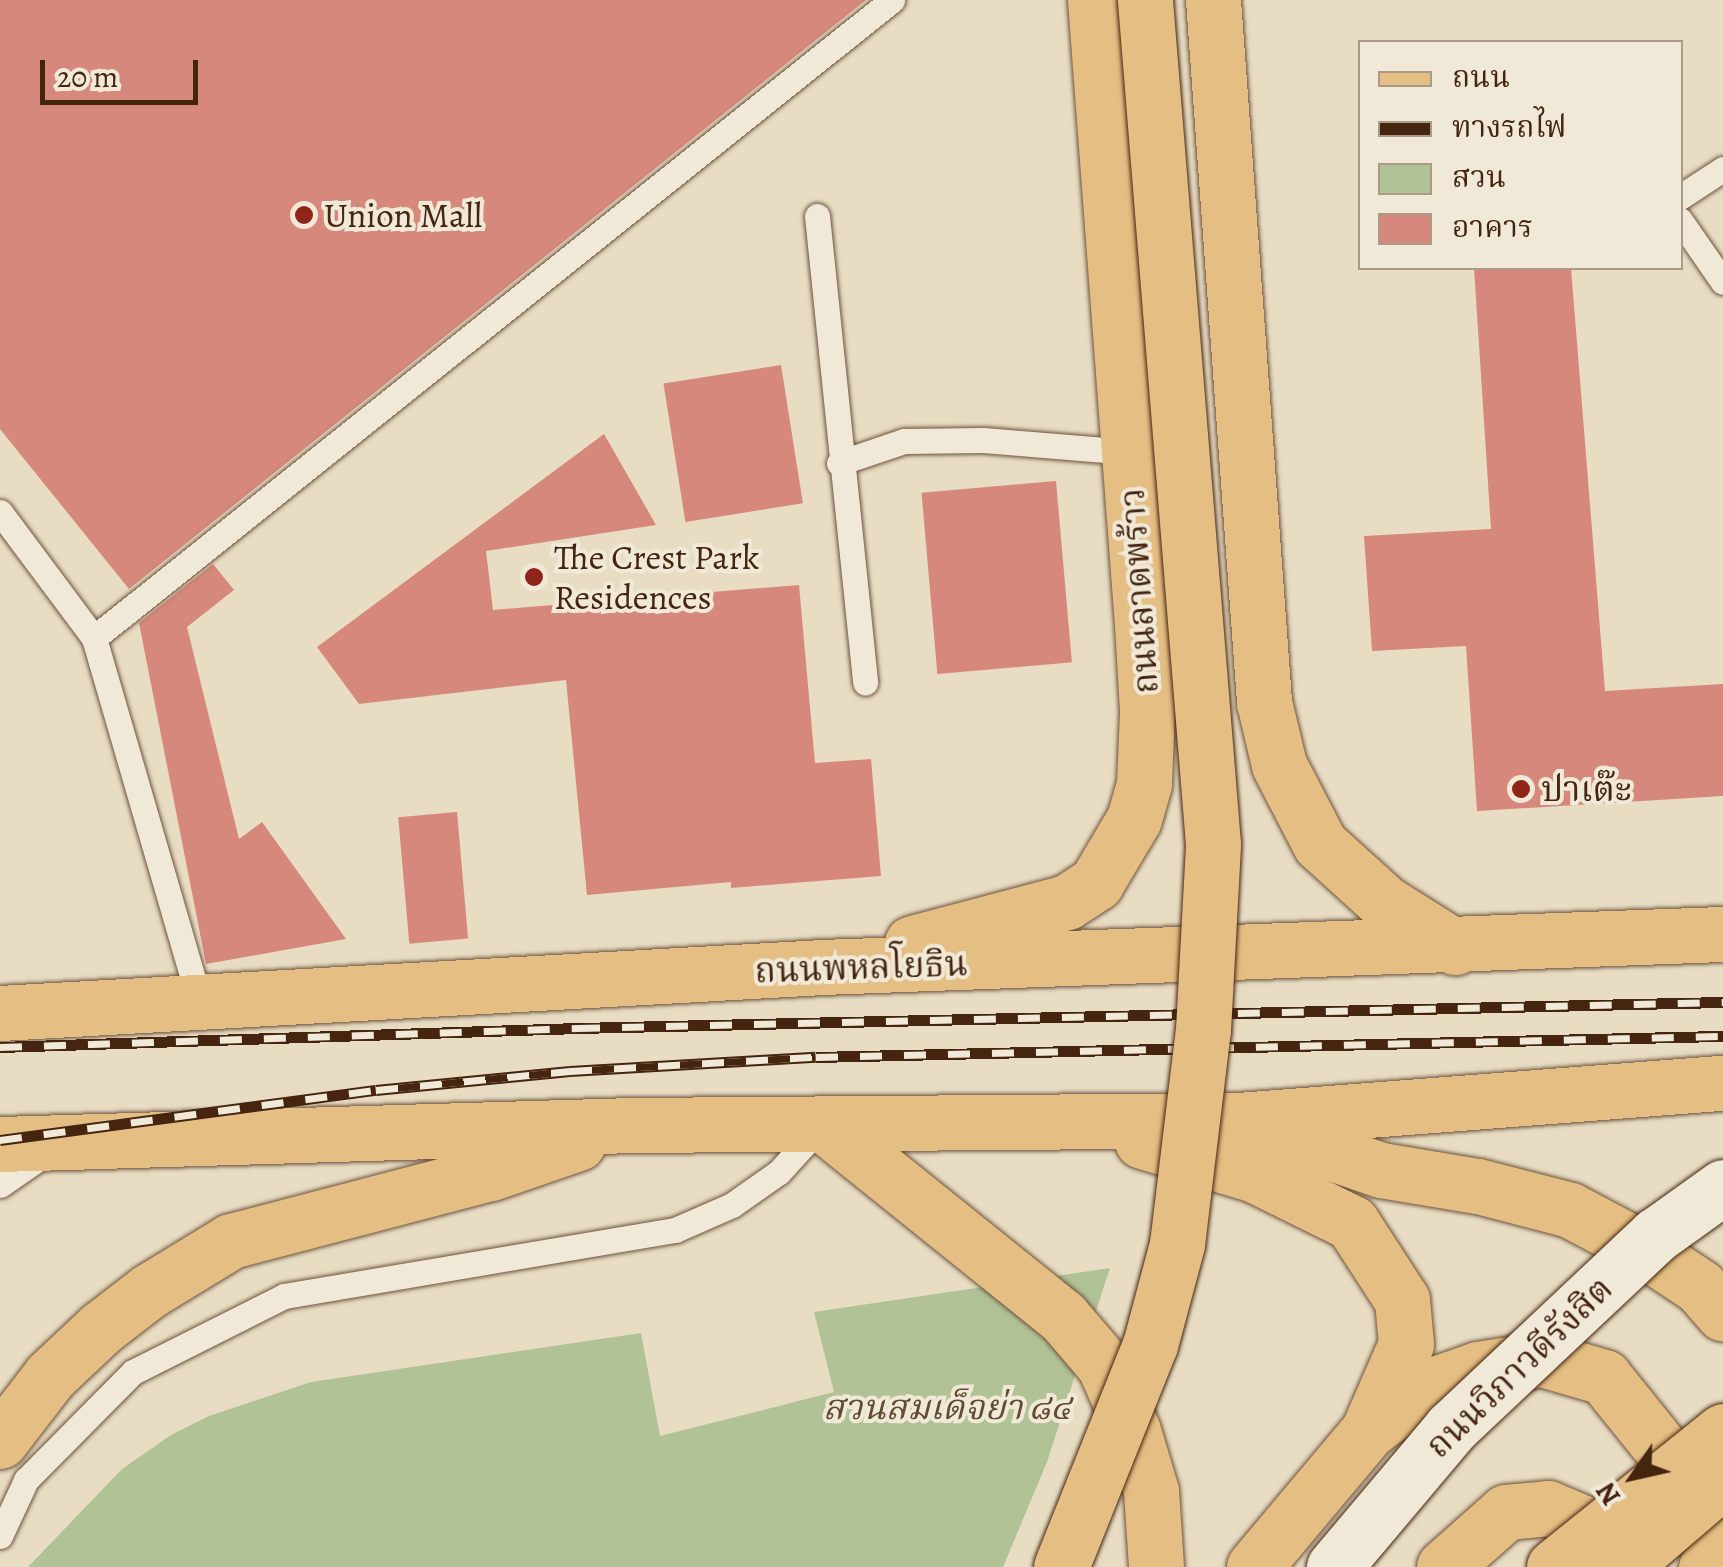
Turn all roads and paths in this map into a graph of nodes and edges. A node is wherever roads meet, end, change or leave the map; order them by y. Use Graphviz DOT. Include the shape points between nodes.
graph roads {
  1 [pos="892,0"];
  2 [pos="1095,0"];
  3 [pos="1144,0"];
  4 [pos="1214,0"];
  5 [pos="1723,169"];
  6 [pos="1683,196"];
  7 [pos="816,216"];
  8 [pos="1683,224"];
  9 [pos="1723,282"];
  10 [pos="1130,452"];
  11 [pos="839,464"];
  12 [pos="0,512"];
  13 [pos="1142,625"];
  14 [pos="1259,627"];
  15 [pos="94,638"];
  16 [pos="865,683"];
  17 [pos="1710,931"];
  18 [pos="1455,947"];
  19 [pos="822,967"];
  20 [pos="199,1000"];
  21 [pos="0,1013"];
  22 [pos="1723,1084"];
  23 [pos="1642,1092"];
  24 [pos="1238,1120"];
  25 [pos="1723,1120"];
  26 [pos="1081,1123"];
  27 [pos="823,1124"];
  28 [pos="633,1125"];
  29 [pos="61,1143"];
  30 [pos="0,1144"];
  31 [pos="0,1185"];
  32 [pos="1723,1187"];
  33 [pos="1723,1314"];
  34 [pos="1723,1431"];
  35 [pos="1368,1432"];
  36 [pos="0,1441"];
  37 [pos="1723,1480"];
  38 [pos="1723,1525"];
  39 [pos="0,1536"];
  40 [pos="1723,1552"];
  41 [pos="1060,1567"];
  42 [pos="1156,1567"];
  43 [pos="1254,1567"];
  44 [pos="1334,1567"];
  45 [pos="1444,1567"];
  46 [pos="1554,1567"];
  47 [pos="1622,1567"];
  48 [pos="1638,1567"];
  49 [pos="1706,1567"];
  1 -- 15 [label="lane"];
  2 -- 10 [label="main road, ถนนลาดพร้าว"];
  3 -- 41 [label="main road, bridge" via="1212,863 1203,1030 1176,1244 1150,1345"];
  4 -- 14 [label="main road"];
  5 -- 6 [label="lane"];
  7 -- 11 [label="lane"];
  8 -- 9 [label="lane"];
  10 -- 11 [label="lane" via="904,441"];
  10 -- 13 [label="main road, ถนนลาดพร้าว"];
  11 -- 16 [label="lane"];
  12 -- 15 [label="lane"];
  13 -- 14 [label="main road" via="1172,660 1202,668 1232,657"];
  13 -- 19 [label="main road, ถนนลาดพร้าว" via="1144,783 1134,819 1096,883 1067,902"];
  14 -- 18 [label="main road" via="1264,702 1278,765 1320,844 1386,903"];
  15 -- 20 [label="lane"];
  17 -- 18 [label="main road, ถนนพหลโยธิน"];
  18 -- 19 [label="main road, ถนนพหลโยธิน"];
  19 -- 20 [label="main road, ถนนพหลโยธิน"];
  20 -- 21 [label="main road, ถนนพหลโยธิน"];
  22 -- 23 [label="main road"];
  23 -- 24 [label="main road"];
  23 -- 25 [label="main road"];
  24 -- 26 [label="main road"];
  24 -- 33 [label="main road" via="1382,1170 1570,1210 1700,1287"];
  26 -- 27 [label="main road"];
  26 -- 35 [label="main road" via="1255,1175 1352,1223 1402,1300 1406,1344"];
  27 -- 28 [label="main road"];
  27 -- 39 [label="lane" via="779,1172 732,1206 675,1230 284,1296 132,1372 26,1480"];
  27 -- 42 [label="main road" via="1063,1317 1104,1365 1150,1491"];
  28 -- 29 [label="main road"];
  28 -- 36 [label="main road" via="491,1173 231,1241 101,1328 50,1376"];
  29 -- 30 [label="main road"];
  29 -- 31 [label="lane"];
  32 -- 44 [label="main road, ถนนวิภาวดีรังสิต, bridge" via="1656,1235 1450,1428"];
  34 -- 46 [label="main road, bridge"];
  35 -- 38 [label="main road" via="1427,1387 1478,1368 1542,1359 1604,1377"];
  35 -- 43 [label="main road"];
  37 -- 47 [label="main road, bridge"];
  40 -- 49 [label="main road"];
  45 -- 48 [label="main road" via="1506,1512 1548,1508 1606,1533"];
}
